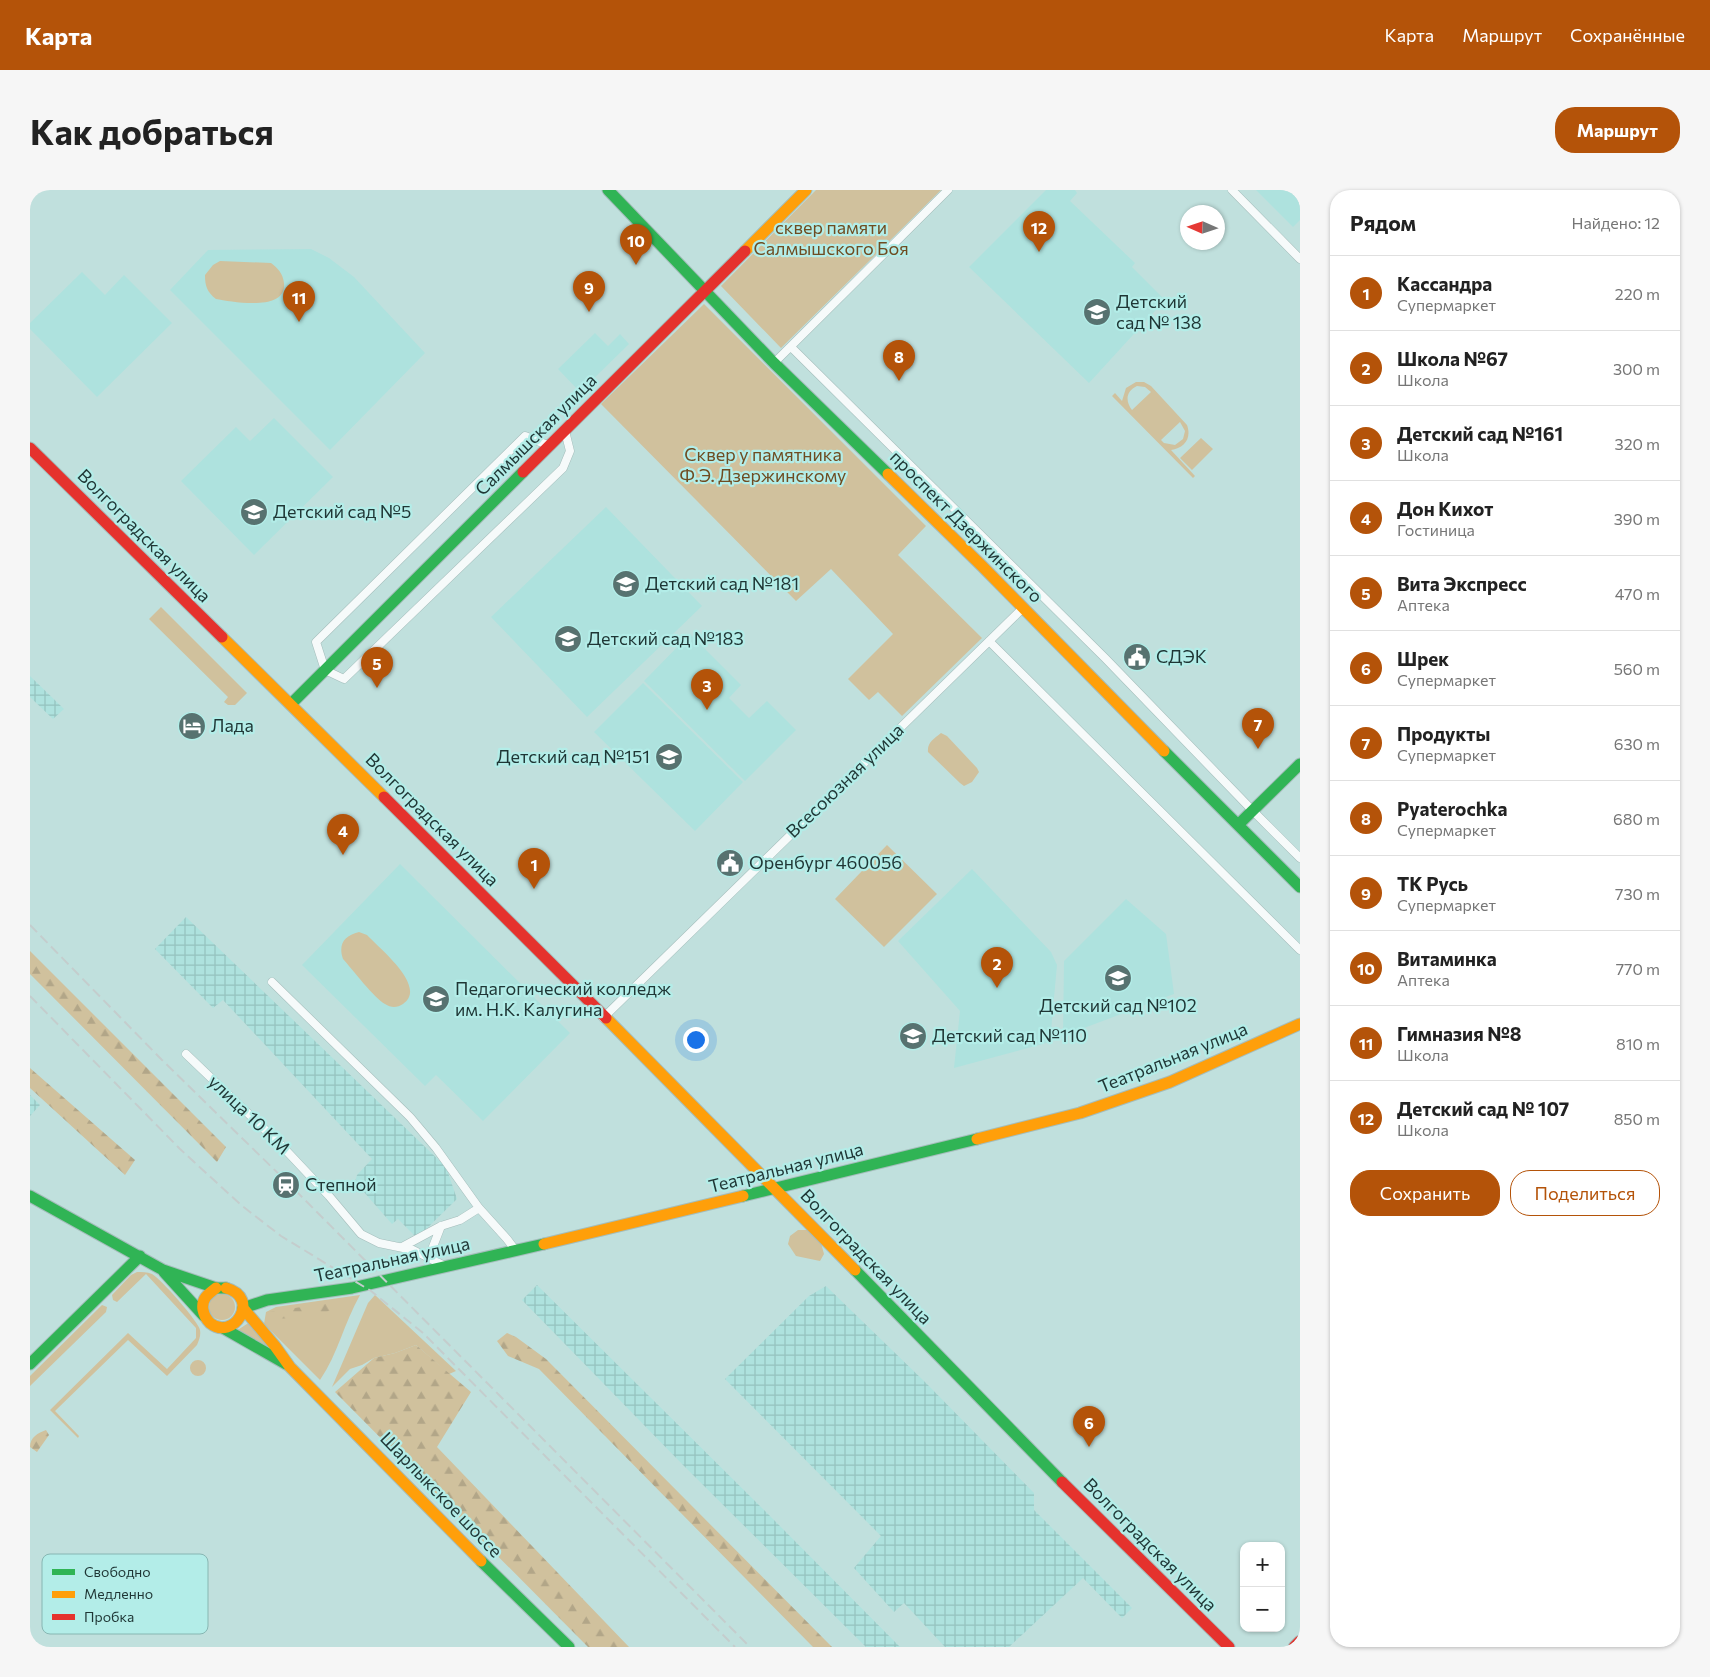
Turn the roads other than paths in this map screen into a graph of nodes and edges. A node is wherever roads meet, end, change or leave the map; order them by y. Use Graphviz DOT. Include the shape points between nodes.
graph roads {
  1 [pos="608,190"];
  2 [pos="806,190"];
  3 [pos="948,190"];
  4 [pos="1232,190"];
  5 [pos="1300,259"];
  6 [pos="705,292"];
  7 [pos="791,347"];
  8 [pos="774,363"];
  9 [pos="565,431"];
  10 [pos="550,446"];
  11 [pos="30,448"];
  12 [pos="1023,608"];
  13 [pos="989,641"];
  14 [pos="325,670"];
  15 [pos="291,704"];
  16 [pos="1300,764"];
  17 [pos="1252,810"];
  18 [pos="1238,824"];
  19 [pos="1300,858"];
  20 [pos="1300,887"];
  21 [pos="1300,950"];
  22 [pos="272,982"];
  23 [pos="604,1018"];
  24 [pos="1300,1024"];
  25 [pos="186,1054"];
  26 [pos="776,1189"];
  27 [pos="30,1196"];
  28 [pos="479,1208"];
  29 [pos="441,1226"];
  30 [pos="402,1247"];
  31 [pos="516,1251"];
  32 [pos="140,1256"];
  33 [pos="430,1257"];
  34 [pos="445,1266"];
  35 [pos="163,1270"];
  36 [pos="216,1288"];
  37 [pos="233,1290"];
  38 [pos="267,1300"];
  39 [pos="243,1308"];
  40 [pos="204,1316"];
  41 [pos="223,1328"];
  42 [pos="30,1364"];
  43 [pos="290,1366"];
  44 [pos="1300,1640"];
  45 [pos="569,1647"];
  46 [pos="1229,1647"];
  47 [pos="1294,1647"];
  1 -- 6 [label="main road, проспект Дзержинского"];
  2 -- 6 [label="main road, Салмышская улица"];
  3 -- 7 [label="street"];
  4 -- 5 [label="street"];
  6 -- 8 [label="main road, проспект Дзержинского"];
  6 -- 9 [label="main road, Салмышская улица"];
  7 -- 8 [label="street"];
  7 -- 17 [label="street" via="1105,658"];
  8 -- 12 [label="main road, проспект Дзержинского"];
  9 -- 10 [label="main road, Салмышская улица"];
  9 -- 14 [label="street" via="570,451 562,468 344,680"];
  10 -- 14 [label="main road, Салмышская улица"];
  10 -- 14 [label="street" via="525,436 316,642"];
  11 -- 15 [label="main road, Волгоградская улица"];
  12 -- 13 [label="street, Всесоюзная улица"];
  12 -- 18 [label="main road, проспект Дзержинского"];
  13 -- 21 [label="street"];
  13 -- 23 [label="street, Всесоюзная улица"];
  14 -- 15 [label="main road, Салмышская улица"];
  15 -- 23 [label="main road, Волгоградская улица"];
  16 -- 17 [label="main road"];
  17 -- 18 [label="main road"];
  17 -- 19 [label="street"];
  18 -- 20 [label="main road, проспект Дзержинского"];
  22 -- 28 [label="street" via="410,1117"];
  23 -- 26 [label="main road, Волгоградская улица"];
  24 -- 26 [label="main road, Театральная улица" via="1170,1082 1116,1102"];
  25 -- 30 [label="street, улица 10 КМ" via="281,1145 361,1234 379,1243"];
  26 -- 31 [label="main road, Театральная улица"];
  26 -- 46 [label="main road, Волгоградская улица" via="1050,1470"];
  27 -- 32 [label="main road"];
  28 -- 29 [label="street" via="460,1220"];
  28 -- 31 [label="street"];
  29 -- 30 [label="street"];
  29 -- 33 [label="street"];
  30 -- 33 [label="street, улица 10 КМ"];
  31 -- 34 [label="main road, Театральная улица"];
  32 -- 35 [label="main road"];
  32 -- 42 [label="main road"];
  33 -- 34 [label="street, улица 10 КМ"];
  34 -- 38 [label="main road, Театральная улица" via="352,1288"];
  35 -- 36 [label="main road"];
  35 -- 40 [label="main road"];
  36 -- 37 [label="main road"];
  36 -- 40 [label="main road" via="205,1298"];
  37 -- 38 [label="main road, Театральная улица"];
  37 -- 39 [label="main road"];
  38 -- 39 [label="main road, Театральная улица"];
  39 -- 41 [label="main road" via="237,1322"];
  39 -- 43 [label="main road, Шарлыкское шоссе"];
  40 -- 41 [label="main road"];
  41 -- 43 [label="main road, Шарлыкское шоссе"];
  43 -- 45 [label="main road, Шарлыкское шоссе"];
  44 -- 47 [label="main road"];
}
